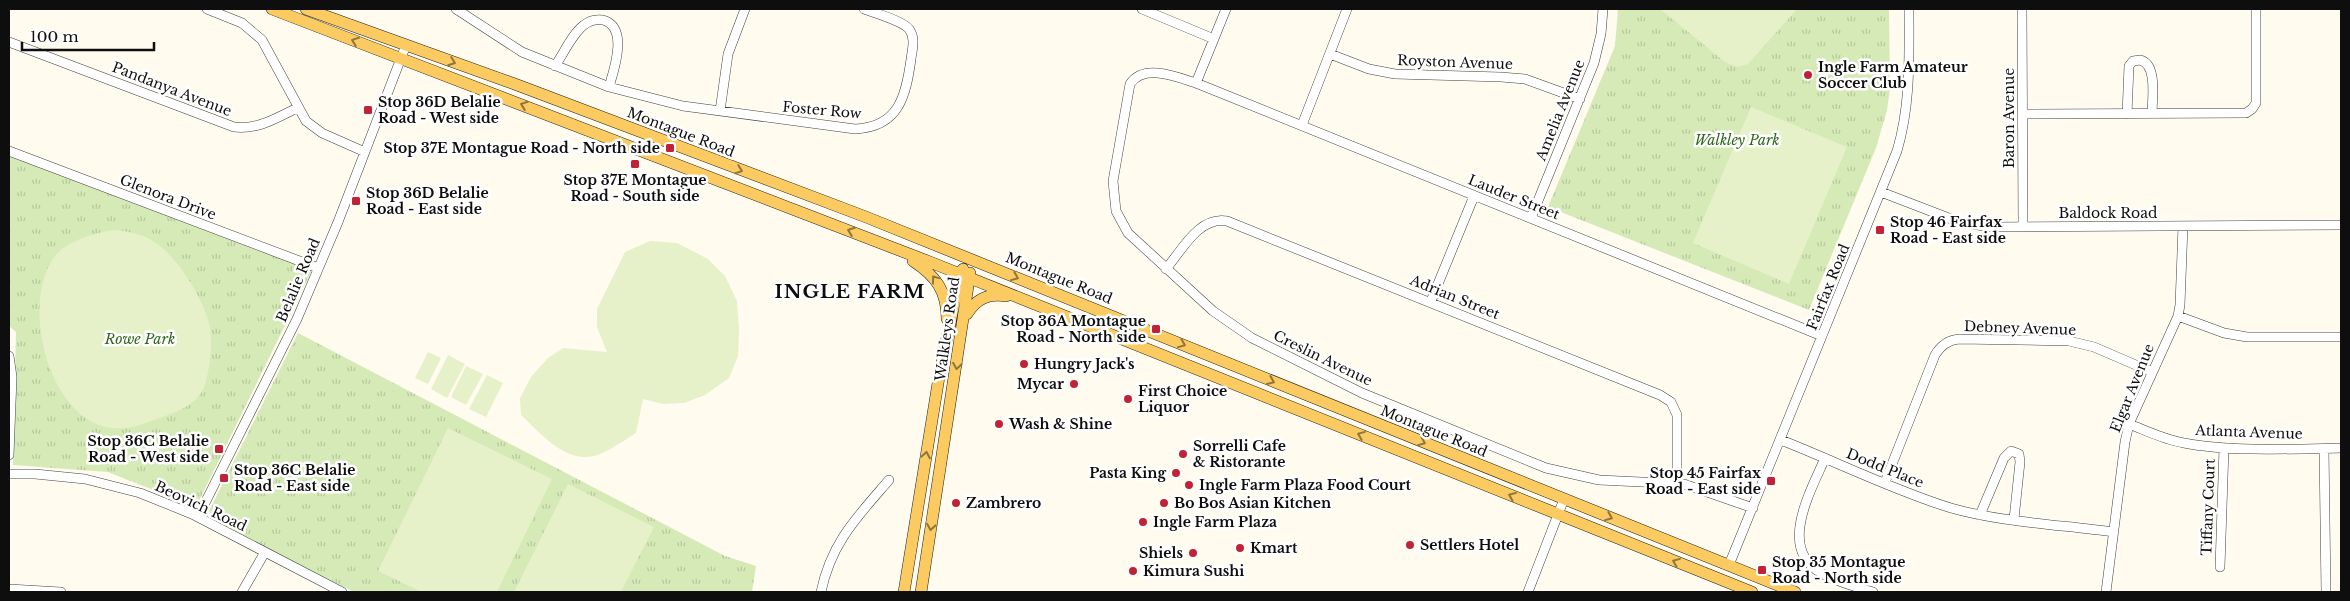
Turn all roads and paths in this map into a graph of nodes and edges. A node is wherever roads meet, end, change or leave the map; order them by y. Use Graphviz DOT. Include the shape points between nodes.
graph roads {
  1 [pos="208,9"];
  2 [pos="272,9"];
  3 [pos="456,9"];
  4 [pos="745,9"];
  5 [pos="864,9"];
  6 [pos="1142,9"];
  7 [pos="1226,9"];
  8 [pos="1347,9"];
  9 [pos="1603,9"];
  10 [pos="1909,9"];
  11 [pos="2022,9"];
  12 [pos="2256,9"];
  13 [pos="311,10"];
  14 [pos="308,23"];
  15 [pos="1214,39"];
  16 [pos="9,42"];
  17 [pos="406,46"];
  18 [pos="1330,54"];
  19 [pos="401,59"];
  20 [pos="555,66"];
  21 [pos="1196,83"];
  22 [pos="609,87"];
  23 [pos="1580,99"];
  24 [pos="297,108"];
  25 [pos="720,111"];
  26 [pos="2023,114"];
  27 [pos="2127,114"];
  28 [pos="2152,114"];
  29 [pos="1302,125"];
  30 [pos="9,151"];
  31 [pos="365,152"];
  32 [pos="1881,192"];
  33 [pos="1474,196"];
  34 [pos="1531,218"];
  35 [pos="2341,225"];
  36 [pos="2183,226"];
  37 [pos="2023,227"];
  38 [pos="896,249"];
  39 [pos="969,259"];
  40 [pos="318,268"];
  41 [pos="1166,269"];
  42 [pos="966,276"];
  43 [pos="1431,301"];
  44 [pos="1032,302"];
  45 [pos="2178,316"];
  46 [pos="964,318"];
  47 [pos="1822,336"];
  48 [pos="2341,337"];
  49 [pos="946,343"];
  50 [pos="9,356"];
  51 [pos="2152,372"];
  52 [pos="2130,424"];
  53 [pos="1780,440"];
  54 [pos="2224,448"];
  55 [pos="2341,448"];
  56 [pos="2324,449"];
  57 [pos="9,455"];
  58 [pos="1825,458"];
  59 [pos="9,474"];
  60 [pos="889,480"];
  61 [pos="1885,482"];
  62 [pos="1677,483"];
  63 [pos="1564,499"];
  64 [pos="1753,508"];
  65 [pos="1557,514"];
  66 [pos="1980,515"];
  67 [pos="198,517"];
  68 [pos="2014,519"];
  69 [pos="2113,532"];
  70 [pos="265,552"];
  71 [pos="1729,565"];
  72 [pos="2220,567"];
  73 [pos="1722,580"];
  74 [pos="9,589"];
  75 [pos="61,592"];
  76 [pos="242,592"];
  77 [pos="342,592"];
  78 [pos="822,592"];
  79 [pos="904,592"];
  80 [pos="921,592"];
  81 [pos="1528,592"];
  82 [pos="1752,592"];
  83 [pos="1795,592"];
  84 [pos="1873,592"];
  85 [pos="2106,592"];
  86 [pos="2326,592"];
  1 -- 24 [label="street" via="242,23 262,40"];
  2 -- 14 [label="main road"];
  3 -- 20 [label="street, Foster Row" via="509,44"];
  4 -- 25 [label="street" via="728,54"];
  5 -- 25 [label="street, Foster Row" via="906,26 913,38 907,89 889,117 873,126 855,128"];
  6 -- 15 [label="street"];
  7 -- 15 [label="street"];
  8 -- 18 [label="street"];
  9 -- 23 [label="street, Amelia Avenue" via="1598,48"];
  10 -- 32 [label="street, Fairfax Road" via="1905,119"];
  11 -- 26 [label="street, Baron Avenue"];
  12 -- 28 [label="street" via="2256,98 2252,109 2242,114"];
  13 -- 14 [label="street"];
  13 -- 17 [label="main road, Montague Road"];
  19 -- 14 [label="main road, one-way"];
  15 -- 21 [label="street"];
  16 -- 24 [label="street, Pandanya Avenue" via="234,127 260,126"];
  17 -- 19 [label="street, Belalie Road"];
  17 -- 39 [label="main road, Montague Road, one-way" via="528,89"];
  18 -- 23 [label="street, Royston Avenue" via="1369,69 1395,74 1519,78"];
  18 -- 29 [label="street"];
  19 -- 31 [label="street, Belalie Road"];
  38 -- 19 [label="main road, one-way"];
  20 -- 22 [label="street, Foster Row"];
  20 -- 22 [label="street" via="583,26 594,20 605,21 615,29 618,38"];
  21 -- 29 [label="street, Lauder Street"];
  21 -- 41 [label="street, Creslin Avenue" via="1159,74 1146,73 1136,77 1129,88 1116,158 1112,190 1118,217 1128,232"];
  22 -- 25 [label="street, Foster Row" via="664,103"];
  23 -- 34 [label="street, Amelia Avenue"];
  24 -- 31 [label="street" via="314,128"];
  26 -- 27 [label="street"];
  26 -- 37 [label="street, Baron Avenue"];
  27 -- 28 [label="street"];
  27 -- 28 [label="street" via="2129,66 2140,60 2148,64 2151,73"];
  29 -- 33 [label="street, Lauder Street"];
  30 -- 40 [label="street, Glenora Drive"];
  31 -- 40 [label="street, Belalie Road"];
  32 -- 37 [label="street, Baldock Road" via="1959,222"];
  32 -- 47 [label="street, Fairfax Road"];
  33 -- 34 [label="street, Lauder Street"];
  33 -- 43 [label="street"];
  34 -- 47 [label="street, Lauder Street"];
  35 -- 36 [label="street, Baldock Road"];
  36 -- 37 [label="street, Baldock Road"];
  36 -- 45 [label="street, Elgar Avenue" via="2182,295"];
  38 -- 42 [label="main road"];
  49 -- 38 [label="main road, one-way" via="946,306 940,286 925,268"];
  39 -- 42 [label="main road, Walkleys Road"];
  39 -- 63 [label="main road, Montague Road, one-way"];
  40 -- 67 [label="street, Belalie Road" via="285,344"];
  41 -- 43 [label="street, Adrian Street" via="1205,224 1222,220"];
  41 -- 62 [label="street, Creslin Avenue" via="1212,311 1252,338 1370,396 1546,468 1600,480"];
  42 -- 44 [label="main road"];
  42 -- 46 [label="main road, Walkleys Road"];
  42 -- 49 [label="main road, Walkleys Road"];
  43 -- 62 [label="street, Adrian Street" via="1666,398 1677,415"];
  44 -- 46 [label="main road" via="991,295 976,302"];
  65 -- 44 [label="main road, one-way"];
  45 -- 48 [label="street" via="2224,333 2247,337"];
  45 -- 51 [label="street, Elgar Avenue"];
  46 -- 80 [label="main road, Walkleys Road, one-way"];
  47 -- 53 [label="street, Fairfax Road"];
  79 -- 49 [label="main road, Walkleys Road, one-way"];
  50 -- 57 [label="street" via="12,377"];
  51 -- 52 [label="street, Elgar Avenue"];
  51 -- 61 [label="street, Debney Avenue" via="2094,346 2069,341 1960,339 1948,342 1935,356"];
  52 -- 54 [label="street, Atlanta Avenue" via="2183,443"];
  52 -- 69 [label="street, Elgar Avenue"];
  53 -- 58 [label="street, Dodd Place"];
  53 -- 64 [label="street, Fairfax Road"];
  54 -- 56 [label="street, Atlanta Avenue"];
  54 -- 72 [label="street, Tiffany Court"];
  55 -- 56 [label="street, Atlanta Avenue"];
  56 -- 86 [label="street"];
  58 -- 61 [label="street, Dodd Place"];
  58 -- 84 [label="street" via="1800,522 1800,548 1813,567 1823,574"];
  59 -- 67 [label="street, Beovich Road" via="99,481 157,498"];
  60 -- 78 [label="street" via="841,538 831,556"];
  61 -- 66 [label="street, Dodd Place"];
  62 -- 64 [label="street, Creslin Avenue"];
  63 -- 65 [label="street"];
  63 -- 71 [label="main road, Montague Road, one-way"];
  64 -- 71 [label="street, Fairfax Road"];
  73 -- 65 [label="main road, one-way"];
  65 -- 81 [label="street"];
  66 -- 68 [label="street, Dodd Place"];
  66 -- 68 [label="street" via="2004,458 2015,451 2020,462"];
  67 -- 70 [label="street, Beovich Road"];
  68 -- 69 [label="street, Dodd Place"];
  69 -- 85 [label="street, Elgar Avenue"];
  70 -- 76 [label="street"];
  70 -- 77 [label="street, Beovich Road"];
  71 -- 73 [label="main road"];
  71 -- 83 [label="main road, Montague Road"];
  73 -- 82 [label="main road"];
  74 -- 75 [label="street"];
}
